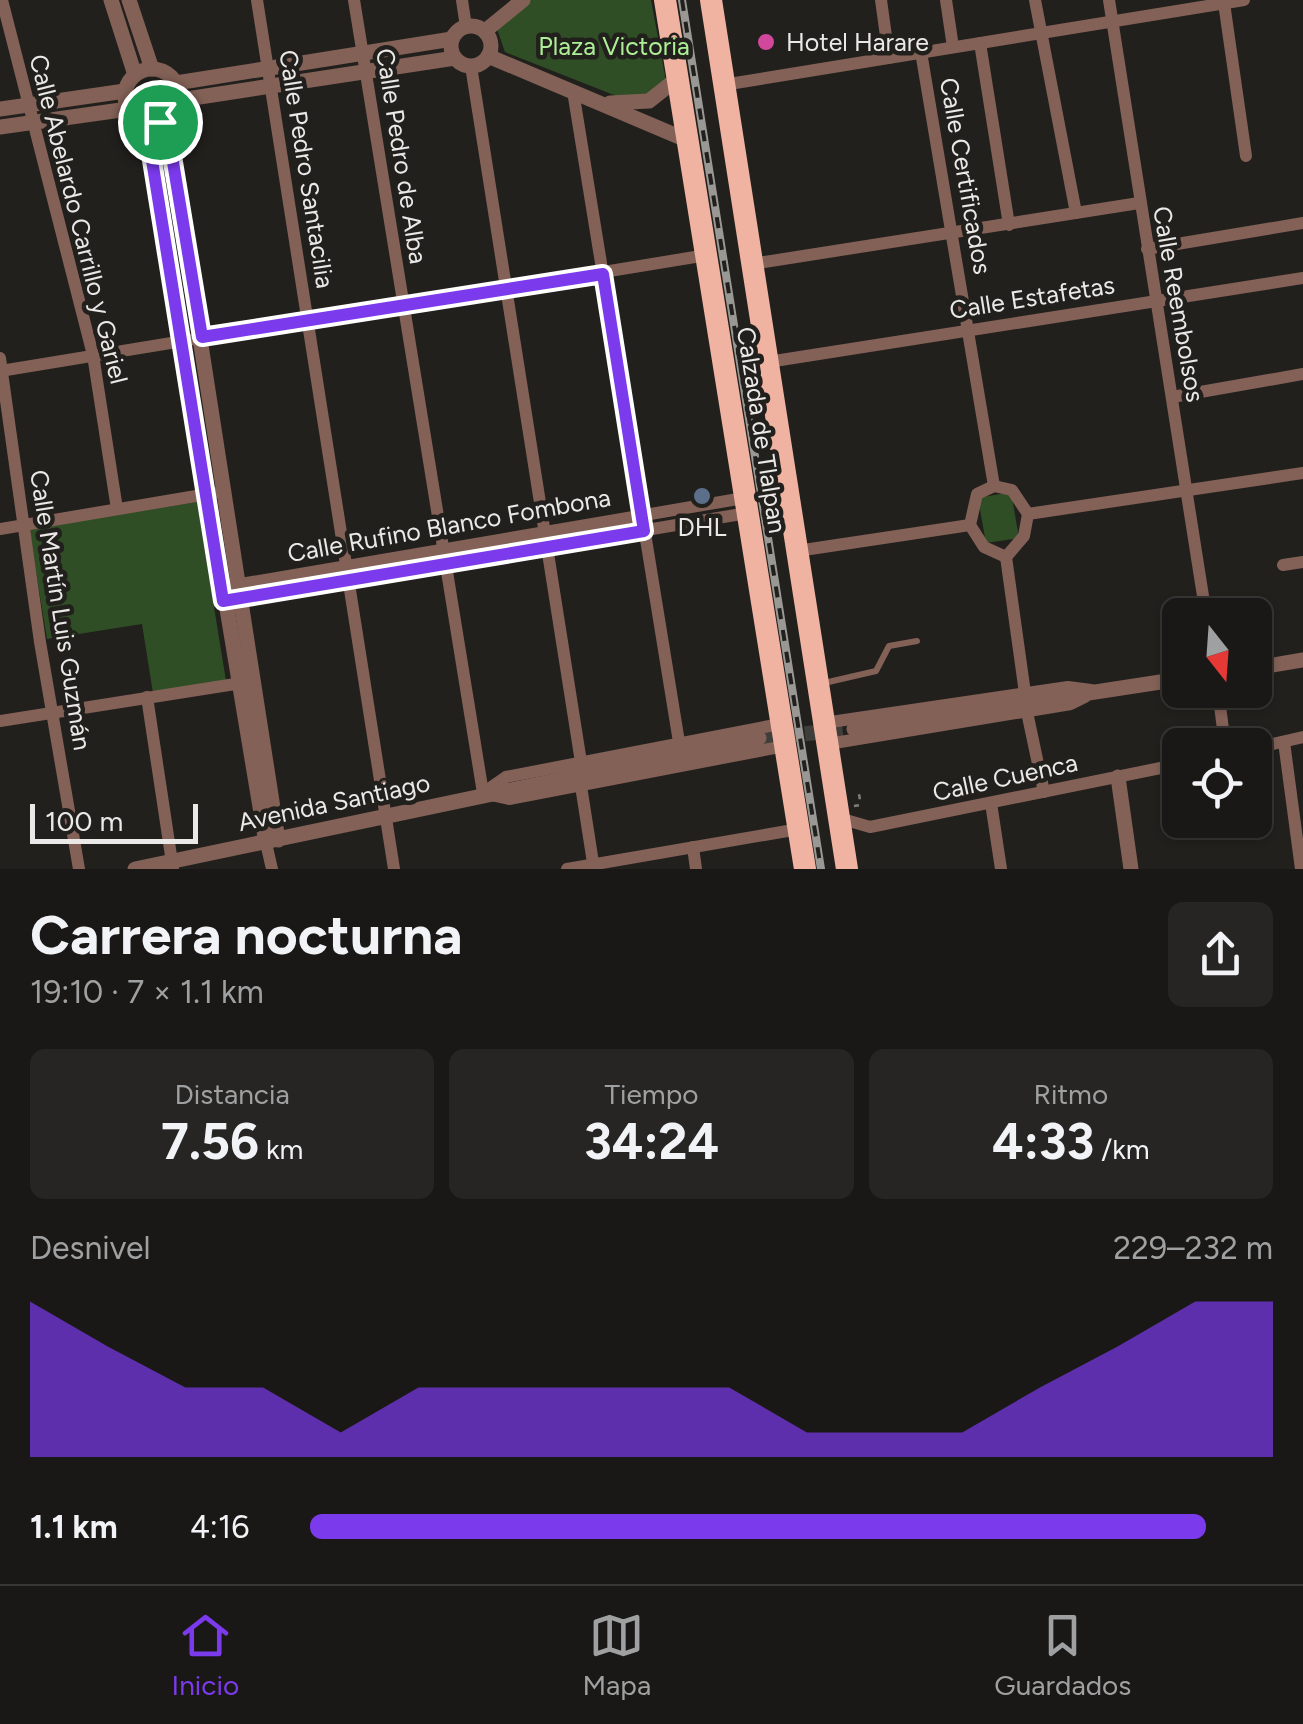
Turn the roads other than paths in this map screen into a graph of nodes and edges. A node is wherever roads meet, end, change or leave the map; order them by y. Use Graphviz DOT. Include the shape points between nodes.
graph roads {
  1 [pos="2,0"];
  2 [pos="111,0"];
  3 [pos="128,0"];
  4 [pos="258,0"];
  5 [pos="354,0"];
  6 [pos="462,0"];
  7 [pos="523,0"];
  8 [pos="666,0"];
  9 [pos="710,0"];
  10 [pos="881,0"];
  11 [pos="946,0"];
  12 [pos="1035,0"];
  13 [pos="1109,0"];
  14 [pos="1244,0"];
  15 [pos="1192,3"];
  16 [pos="1224,3"];
  17 [pos="1111,20"];
  18 [pos="466,27"];
  19 [pos="485,31"];
  20 [pos="1041,32"];
  21 [pos="452,39"];
  22 [pos="980,43"];
  23 [pos="953,47"];
  24 [pos="922,52"];
  25 [pos="362,53"];
  26 [pos="488,56"];
  27 [pos="889,58"];
  28 [pos="463,62"];
  29 [pos="268,68"];
  30 [pos="152,69"];
  31 [pos="365,72"];
  32 [pos="135,75"];
  33 [pos="678,78"];
  34 [pos="723,84"];
  35 [pos="270,86"];
  36 [pos="125,91"];
  37 [pos="178,91"];
  38 [pos="574,91"];
  39 [pos="29,104"];
  40 [pos="608,104"];
  41 [pos="0,109"];
  42 [pos="128,109"];
  43 [pos="166,120"];
  44 [pos="34,121"];
  45 [pos="146,123"];
  46 [pos="0,127"];
  47 [pos="689,141"];
  48 [pos="1246,156"];
  49 [pos="1139,203"];
  50 [pos="1076,213"];
  51 [pos="1303,222"];
  52 [pos="1009,225"];
  53 [pos="954,234"];
  54 [pos="1147,249"];
  55 [pos="708,255"];
  56 [pos="752,264"];
  57 [pos="603,274"];
  58 [pos="1303,278"];
  59 [pos="506,289"];
  60 [pos="1156,300"];
  61 [pos="404,306"];
  62 [pos="308,321"];
  63 [pos="970,330"];
  64 [pos="202,337"];
  65 [pos="182,340"];
  66 [pos="93,355"];
  67 [pos="768,362"];
  68 [pos="1,366"];
  69 [pos="1303,374"];
  70 [pos="1172,397"];
  71 [pos="1303,473"];
  72 [pos="994,486"];
  73 [pos="226,491"];
  74 [pos="1186,492"];
  75 [pos="208,494"];
  76 [pos="746,505"];
  77 [pos="117,509"];
  78 [pos="1028,514"];
  79 [pos="642,515"];
  80 [pos="23,525"];
  81 [pos="970,525"];
  82 [pos="0,529"];
  83 [pos="644,531"];
  84 [pos="544,540"];
  85 [pos="443,549"];
  86 [pos="797,551"];
  87 [pos="1006,557"];
  88 [pos="1303,562"];
  89 [pos="1282,565"];
  90 [pos="446,566"];
  91 [pos="349,572"];
  92 [pos="241,591"];
  93 [pos="222,594"];
  94 [pos="1203,598"];
  95 [pos="917,641"];
  96 [pos="1303,660"];
  97 [pos="1272,665"];
  98 [pos="1162,682"];
  99 [pos="247,683"];
  100 [pos="818,684"];
  101 [pos="1098,691"];
  102 [pos="1024,694"];
  103 [pos="147,697"];
  104 [pos="54,712"];
  105 [pos="1028,712"];
  106 [pos="0,722"];
  107 [pos="854,729"];
  108 [pos="826,734"];
  109 [pos="782,735"];
  110 [pos="760,738"];
  111 [pos="1303,738"];
  112 [pos="679,742"];
  113 [pos="1284,742"];
  114 [pos="1272,744"];
  115 [pos="581,762"];
  116 [pos="1162,767"];
  117 [pos="1118,776"];
  118 [pos="581,786"];
  119 [pos="1044,792"];
  120 [pos="484,793"];
  121 [pos="991,803"];
  122 [pos="839,818"];
  123 [pos="387,820"];
  124 [pos="798,829"];
  125 [pos="272,842"];
  126 [pos="693,847"];
  127 [pos="173,866"];
  128 [pos="594,867"];
  129 [pos="79,869"];
  130 [pos="135,869"];
  131 [pos="272,869"];
  132 [pos="394,869"];
  133 [pos="566,869"];
  134 [pos="696,869"];
  135 [pos="804,869"];
  136 [pos="847,869"];
  137 [pos="1001,869"];
  138 [pos="1131,869"];
  139 [pos="1301,869"];
  1 -- 39 [label="street, Calle Abelardo Carrillo y Gariel"];
  2 -- 32 [label="street"];
  3 -- 30 [label="street"];
  4 -- 29 [label="street, Calle Pedro Santacilia"];
  5 -- 25 [label="street, Calle Pedro de Alba"];
  6 -- 18 [label="street"];
  7 -- 19 [label="street"];
  8 -- 33 [label="highway, Calzada de Tlalpan"];
  9 -- 34 [label="highway, Calzada de Tlalpan"];
  10 -- 27 [label="street"];
  11 -- 23 [label="street"];
  12 -- 20 [label="street"];
  13 -- 17 [label="street, Calle Reembolsos"];
  14 -- 16 [label="street"];
  15 -- 16 [label="street"];
  15 -- 17 [label="street"];
  16 -- 48 [label="street"];
  17 -- 20 [label="street"];
  17 -- 49 [label="street, Calle Reembolsos"];
  18 -- 19 [label="street"];
  18 -- 21 [label="street"];
  19 -- 26 [label="street"];
  20 -- 22 [label="street"];
  20 -- 50 [label="street"];
  21 -- 25 [label="street"];
  21 -- 28 [label="street"];
  22 -- 23 [label="street"];
  22 -- 52 [label="street"];
  23 -- 24 [label="street"];
  24 -- 27 [label="street"];
  24 -- 53 [label="street, Calle Certificados"];
  25 -- 29 [label="street"];
  25 -- 31 [label="street, Calle Pedro de Alba"];
  26 -- 28 [label="street"];
  26 -- 38 [label="street"];
  27 -- 34 [label="street"];
  28 -- 31 [label="street"];
  28 -- 59 [label="street"];
  29 -- 35 [label="street, Calle Pedro Santacilia"];
  29 -- 37 [label="street"];
  30 -- 32 [label="street"];
  30 -- 37 [label="street" via="166,72"];
  31 -- 35 [label="street"];
  31 -- 61 [label="street, Calle Pedro de Alba"];
  32 -- 36 [label="street"];
  33 -- 40 [label="street" via="649,101"];
  33 -- 47 [label="highway, Calzada de Tlalpan"];
  34 -- 56 [label="highway, Calzada de Tlalpan"];
  35 -- 37 [label="street"];
  35 -- 62 [label="street, Calle Pedro Santacilia"];
  36 -- 39 [label="street"];
  36 -- 42 [label="street"];
  37 -- 43 [label="street"];
  38 -- 40 [label="street"];
  38 -- 57 [label="street"];
  39 -- 41 [label="street"];
  39 -- 44 [label="street, Calle Abelardo Carrillo y Gariel"];
  40 -- 47 [label="street"];
  42 -- 44 [label="street"];
  42 -- 45 [label="street"];
  43 -- 45 [label="street"];
  43 -- 64 [label="street"];
  44 -- 46 [label="street"];
  44 -- 66 [label="street, Calle Abelardo Carrillo y Gariel"];
  45 -- 65 [label="street"];
  47 -- 55 [label="highway, Calzada de Tlalpan"];
  49 -- 50 [label="street"];
  49 -- 54 [label="street, Calle Reembolsos"];
  50 -- 52 [label="street"];
  51 -- 54 [label="street"];
  52 -- 53 [label="street"];
  53 -- 56 [label="street"];
  53 -- 63 [label="street, Calle Certificados"];
  54 -- 60 [label="street, Calle Reembolsos"];
  55 -- 57 [label="street"];
  55 -- 76 [label="highway, Calzada de Tlalpan"];
  56 -- 67 [label="highway, Calzada de Tlalpan"];
  57 -- 59 [label="street"];
  57 -- 79 [label="street"];
  58 -- 60 [label="street, Calle Estafetas"];
  59 -- 61 [label="street"];
  59 -- 84 [label="street"];
  60 -- 63 [label="street, Calle Estafetas"];
  60 -- 70 [label="street, Calle Reembolsos"];
  61 -- 62 [label="street"];
  61 -- 85 [label="street, Calle Pedro de Alba"];
  62 -- 64 [label="street"];
  62 -- 91 [label="street, Calle Pedro Santacilia"];
  63 -- 67 [label="street, Calle Estafetas"];
  63 -- 72 [label="street, Calle Certificados"];
  64 -- 65 [label="street"];
  64 -- 73 [label="street"];
  65 -- 66 [label="street"];
  65 -- 75 [label="street"];
  66 -- 68 [label="street"];
  66 -- 77 [label="street, Calle Abelardo Carrillo y Gariel"];
  67 -- 86 [label="highway, Calzada de Tlalpan"];
  68 -- 80 [label="street, Calle Martín Luis Guzmán"];
  69 -- 70 [label="street"];
  70 -- 74 [label="street, Calle Reembolsos"];
  71 -- 74 [label="street"];
  72 -- 78 [label="street" via="1012,490"];
  72 -- 81 [label="street" via="978,494"];
  73 -- 75 [label="street"];
  73 -- 92 [label="street"];
  74 -- 78 [label="street"];
  74 -- 94 [label="street, Calle Reembolsos"];
  75 -- 77 [label="street"];
  75 -- 93 [label="street"];
  76 -- 79 [label="street, Calle Rufino Blanco Fombona"];
  76 -- 83 [label="street, Calle Rufino Blanco Fombona"];
  76 -- 109 [label="highway, Calzada de Tlalpan"];
  77 -- 80 [label="street"];
  78 -- 87 [label="street" via="1024,536"];
  79 -- 83 [label="street"];
  79 -- 84 [label="street, Calle Rufino Blanco Fombona"];
  80 -- 82 [label="street"];
  80 -- 104 [label="street, Calle Martín Luis Guzmán"];
  81 -- 86 [label="street"];
  81 -- 87 [label="street" via="984,547"];
  83 -- 84 [label="street, Calle Rufino Blanco Fombona"];
  83 -- 112 [label="street"];
  84 -- 85 [label="street, Calle Rufino Blanco Fombona"];
  84 -- 90 [label="street, Calle Rufino Blanco Fombona"];
  84 -- 115 [label="street"];
  85 -- 90 [label="street, Calle Pedro de Alba"];
  85 -- 91 [label="street, Calle Rufino Blanco Fombona"];
  86 -- 100 [label="highway, Calzada de Tlalpan"];
  87 -- 102 [label="street"];
  88 -- 89 [label="street"];
  90 -- 91 [label="street, Calle Rufino Blanco Fombona"];
  90 -- 120 [label="street, Calle Pedro de Alba"];
  91 -- 92 [label="street, Calle Rufino Blanco Fombona"];
  91 -- 123 [label="street, Calle Pedro Santacilia"];
  92 -- 93 [label="street, Calle Rufino Blanco Fombona"];
  92 -- 99 [label="street"];
  93 -- 99 [label="street"];
  95 -- 100 [label="lane" via="889,646 874,672"];
  96 -- 97 [label="street"];
  98 -- 101 [label="street"];
  99 -- 103 [label="street"];
  99 -- 125 [label="street"];
  100 -- 108 [label="highway, Calzada de Tlalpan"];
  101 -- 102 [label="street" via="1068,687"];
  101 -- 105 [label="street"];
  101 -- 107 [label="street"];
  102 -- 108 [label="street"];
  103 -- 104 [label="street"];
  103 -- 127 [label="street"];
  104 -- 106 [label="street"];
  104 -- 129 [label="street, Calle Martín Luis Guzmán"];
  105 -- 108 [label="street"];
  105 -- 119 [label="street"];
  108 -- 122 [label="highway, Calzada de Tlalpan"];
  109 -- 112 [label="street, Avenida Santiago"];
  109 -- 118 [label="street, Avenida Santiago"];
  109 -- 124 [label="highway, Calzada de Tlalpan"];
  110 -- 120 [label="street, Avenida Santiago"];
  111 -- 113 [label="street"];
  112 -- 115 [label="street, Avenida Santiago"];
  113 -- 114 [label="street"];
  113 -- 139 [label="street"];
  115 -- 120 [label="street, Avenida Santiago" via="506,777"];
  116 -- 117 [label="street, Calle Cuenca"];
  117 -- 119 [label="street, Calle Cuenca"];
  117 -- 138 [label="street"];
  118 -- 120 [label="street, Avenida Santiago" via="509,799"];
  118 -- 128 [label="street"];
  119 -- 121 [label="street, Calle Cuenca"];
  120 -- 123 [label="street, Avenida Santiago"];
  121 -- 122 [label="street, Calle Cuenca" via="870,827"];
  121 -- 137 [label="street"];
  122 -- 136 [label="highway, Calzada de Tlalpan"];
  123 -- 125 [label="street, Avenida Santiago"];
  123 -- 132 [label="street, Calle Pedro Santacilia"];
  124 -- 126 [label="street"];
  124 -- 135 [label="highway, Calzada de Tlalpan"];
  125 -- 127 [label="street, Avenida Santiago"];
  125 -- 131 [label="street"];
  126 -- 128 [label="street"];
  126 -- 134 [label="street"];
  127 -- 130 [label="street, Avenida Santiago"];
  128 -- 133 [label="street"];
}
